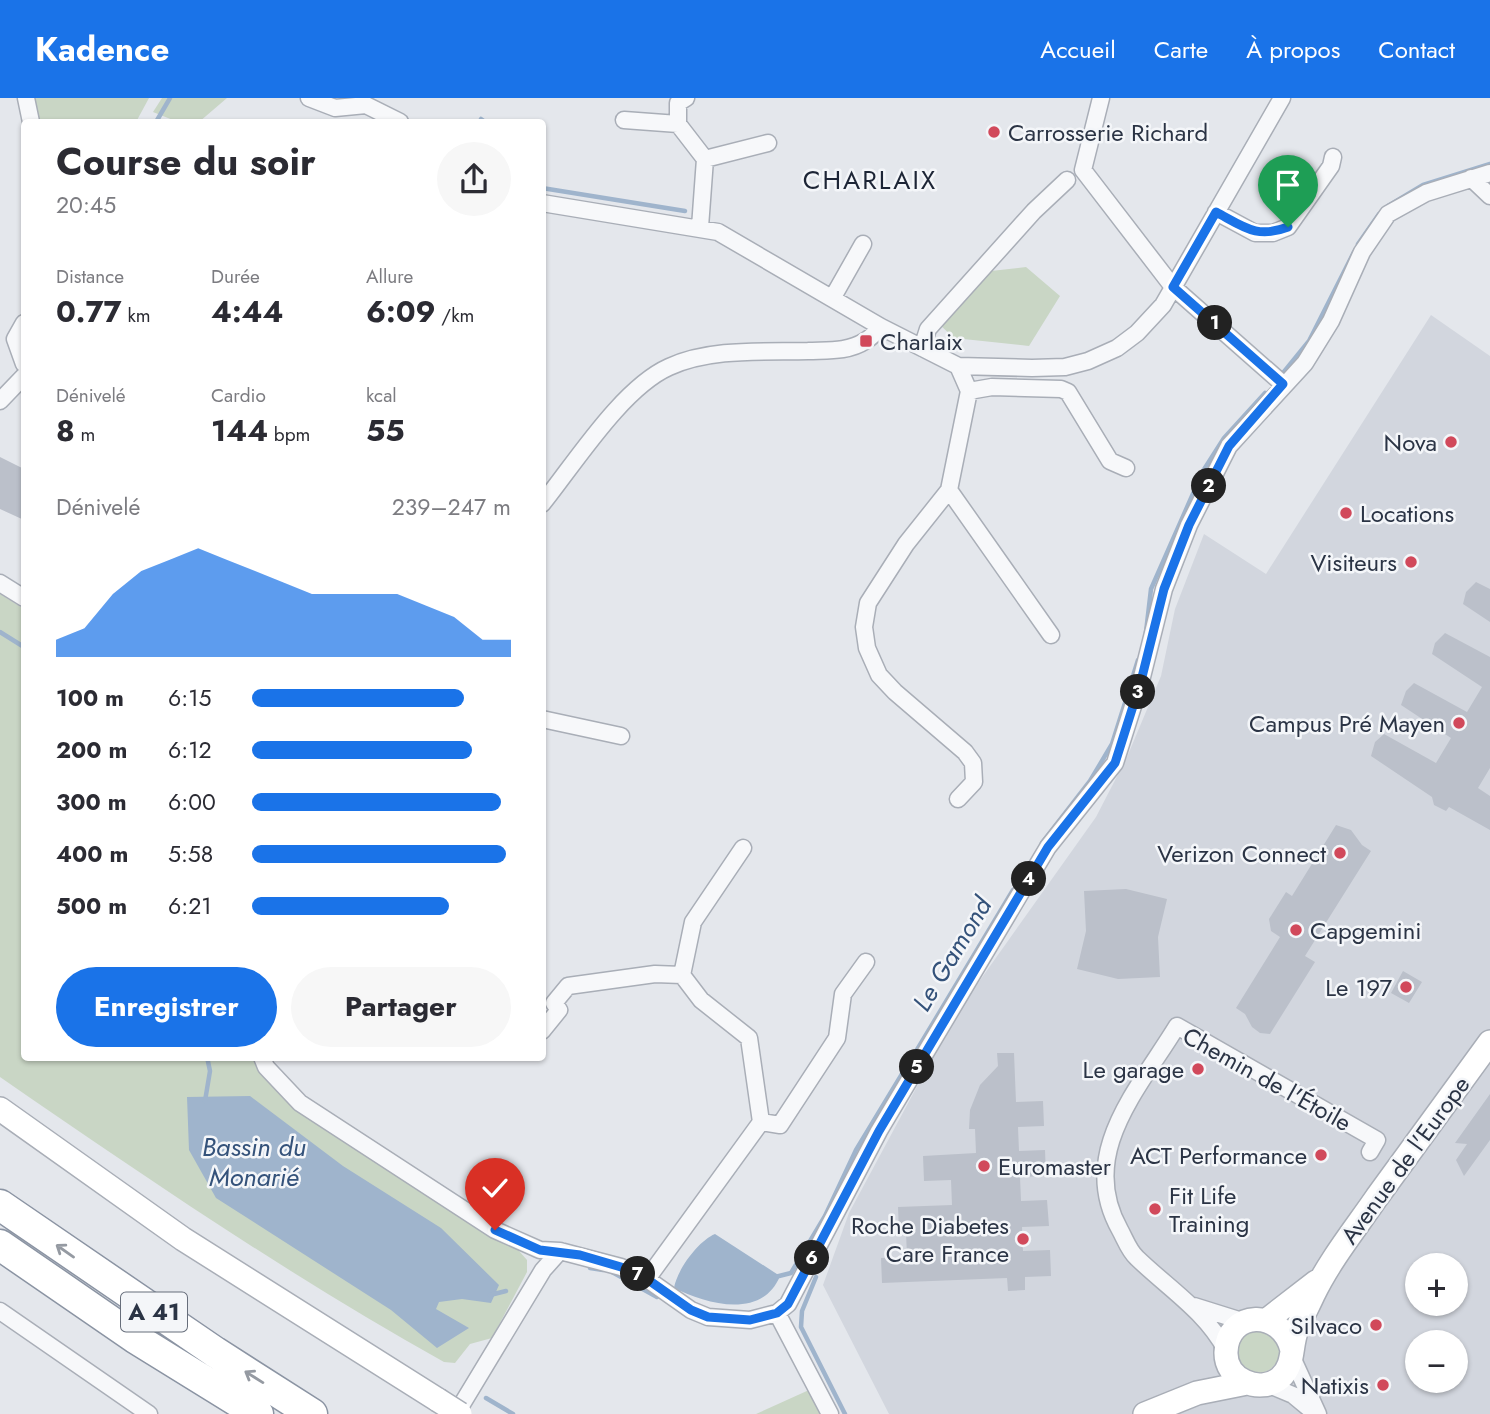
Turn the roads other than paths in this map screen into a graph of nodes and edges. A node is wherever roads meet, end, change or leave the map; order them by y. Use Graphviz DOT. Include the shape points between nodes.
graph roads {
  1 [pos="26,98"];
  2 [pos="310,98"];
  3 [pos="686,98"];
  4 [pos="1101,98"];
  5 [pos="1282,98"];
  6 [pos="326,106"];
  7 [pos="30,119"];
  8 [pos="323,119"];
  9 [pos="394,119"];
  10 [pos="624,120"];
  11 [pos="678,124"];
  12 [pos="768,143"];
  13 [pos="1333,157"];
  14 [pos="705,159"];
  15 [pos="1490,173"];
  16 [pos="1471,178"];
  17 [pos="1067,180"];
  18 [pos="1490,196"];
  19 [pos="546,204"];
  20 [pos="1216,212"];
  21 [pos="700,227"];
  22 [pos="863,244"];
  23 [pos="1173,287"];
  24 [pos="833,298"];
  25 [pos="881,327"];
  26 [pos="21,328"];
  27 [pos="922,348"];
  28 [pos="21,355"];
  29 [pos="958,366"];
  30 [pos="993,367"];
  31 [pos="21,379"];
  32 [pos="1283,384"];
  33 [pos="992,387"];
  34 [pos="969,391"];
  35 [pos="0,401"];
  36 [pos="1126,468"];
  37 [pos="949,490"];
  38 [pos="546,499"];
  39 [pos="0,583"];
  40 [pos="21,595"];
  41 [pos="1051,635"];
  42 [pos="546,720"];
  43 [pos="621,736"];
  44 [pos="958,799"];
  45 [pos="743,848"];
  46 [pos="866,962"];
  47 [pos="682,975"];
  48 [pos="546,1026"];
  49 [pos="1490,1041"];
  50 [pos="263,1061"];
  51 [pos="0,1109"];
  52 [pos="761,1122"];
  53 [pos="1370,1152"];
  54 [pos="0,1205"];
  55 [pos="0,1245"];
  56 [pos="560,1251"];
  57 [pos="1321,1278"];
  58 [pos="647,1279"];
  59 [pos="1192,1306"];
  60 [pos="0,1311"];
  61 [pos="777,1313"];
  62 [pos="1256,1321"];
  63 [pos="1226,1354"];
  64 [pos="1292,1354"];
  65 [pos="1257,1384"];
  66 [pos="1197,1393"];
  67 [pos="452,1409"];
  68 [pos="149,1414"];
  69 [pos="258,1414"];
  70 [pos="312,1414"];
  71 [pos="830,1414"];
  72 [pos="1145,1414"];
  73 [pos="1317,1414"];
  1 -- 7 [label="street"];
  2 -- 6 [label="street"];
  3 -- 11 [label="street" via="678,103"];
  4 -- 23 [label="street" via="1083,170"];
  5 -- 20 [label="street"];
  6 -- 8 [label="street"];
  6 -- 9 [label="street" via="366,105"];
  10 -- 11 [label="street"];
  11 -- 14 [label="street"];
  12 -- 14 [label="street"];
  13 -- 20 [label="street" via="1288,227 1255,233"];
  14 -- 21 [label="street"];
  15 -- 16 [label="street"];
  16 -- 18 [label="street"];
  16 -- 32 [label="street" via="1426,193 1388,214 1362,252 1331,321 1305,363"];
  17 -- 27 [label="street" via="928,329"];
  19 -- 21 [label="street"];
  20 -- 23 [label="street"];
  21 -- 24 [label="street" via="718,232"];
  22 -- 24 [label="street"];
  23 -- 30 [label="street" via="1137,333 1088,361 1065,367"];
  23 -- 32 [label="street"];
  24 -- 25 [label="street"];
  25 -- 27 [label="street"];
  25 -- 38 [label="street" via="866,341 844,350 725,355 667,368 624,403"];
  26 -- 28 [label="street" via="15,339"];
  27 -- 29 [label="street"];
  29 -- 30 [label="street"];
  29 -- 34 [label="street"];
  30 -- 33 [label="street"];
  31 -- 35 [label="street"];
  32 -- 61 [label="street" via="1229,446 1189,525 1164,589 1115,763 1048,847 879,1131 788,1304"];
  33 -- 34 [label="street"];
  33 -- 36 [label="street" via="1068,393 1110,461"];
  34 -- 37 [label="street"];
  37 -- 41 [label="street"];
  37 -- 44 [label="street" via="868,603 864,627 879,675 973,763 974,782"];
  39 -- 40 [label="street"];
  42 -- 43 [label="street"];
  45 -- 47 [label="street" via="693,922"];
  46 -- 52 [label="street" via="843,994 837,1038 779,1125"];
  47 -- 48 [label="street" via="655,974 568,986 554,1003 559,1010"];
  47 -- 52 [label="street" via="701,1000 749,1038"];
  49 -- 57 [label="main road, Avenue de l'Europe"];
  50 -- 56 [label="street" via="300,1103 419,1184 495,1230 540,1250"];
  51 -- 67 [label="main road" via="183,1240"];
  52 -- 58 [label="street"];
  53 -- 59 [label="street, Chemin de l'Étoile" via="1377,1140 1177,1026 1114,1132 1105,1157 1104,1187 1113,1218 1133,1255"];
  70 -- 54 [label="highway, A 41, one-way"];
  55 -- 69 [label="highway, A 41" via="135,1338"];
  56 -- 58 [label="street"];
  56 -- 67 [label="street" via="542,1270"];
  57 -- 62 [label="main road, Avenue de l'Europe"];
  57 -- 64 [label="main road, Avenue de l'Europe" via="1296,1331"];
  58 -- 61 [label="street" via="708,1317 750,1320"];
  59 -- 62 [label="street, Chemin de l'Étoile"];
  59 -- 63 [label="street, Chemin de l'Étoile" via="1212,1327"];
  60 -- 68 [label="street"];
  61 -- 71 [label="street"];
  62 -- 63 [label="main road, Avenue de l'Europe" via="1231,1333"];
  62 -- 64 [label="main road" via="1284,1331"];
  63 -- 65 [label="main road" via="1233,1373"];
  63 -- 66 [label="main road, Avenue de l'Europe" via="1222,1366"];
  64 -- 65 [label="main road, Avenue de l'Europe" via="1280,1377"];
  64 -- 73 [label="street"];
  65 -- 66 [label="main road, Avenue de l'Europe"];
  65 -- 73 [label="street" via="1293,1395"];
  66 -- 72 [label="main road, Avenue de l'Europe"];
}
